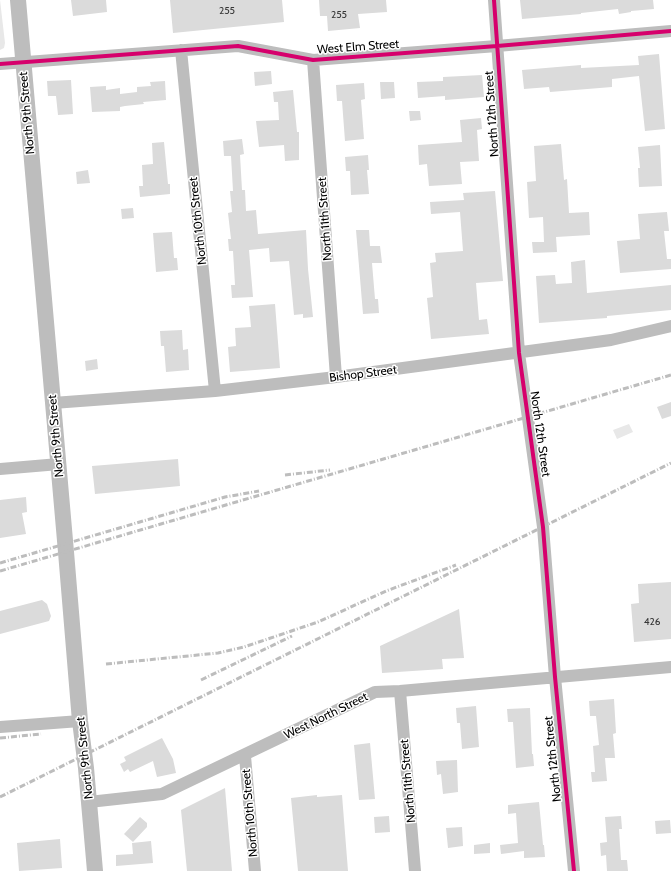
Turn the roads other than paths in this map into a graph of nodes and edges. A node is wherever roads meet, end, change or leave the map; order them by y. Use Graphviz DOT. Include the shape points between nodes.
graph roads {
  1 [pos="18,0"];
  2 [pos="494,0"];
  3 [pos="671,31"];
  4 [pos="497,46"];
  5 [pos="181,50"];
  6 [pos="313,60"];
  7 [pos="22,62"];
  8 [pos="0,64"];
  9 [pos="671,326"];
  10 [pos="519,353"];
  11 [pos="336,377"];
  12 [pos="215,391"];
  13 [pos="54,403"];
  14 [pos="59,464"];
  15 [pos="0,469"];
  16 [pos="671,667"];
  17 [pos="555,677"];
  18 [pos="400,691"];
  19 [pos="80,721"];
  20 [pos="0,728"];
  21 [pos="245,756"];
  22 [pos="90,802"];
  23 [pos="95,871"];
  24 [pos="255,871"];
  25 [pos="415,871"];
  26 [pos="574,871"];
  1 -- 7 [label="main road, North 9th Street"];
  2 -- 4 [label="street, North 12th Street"];
  3 -- 4 [label="street, West Elm Street"];
  4 -- 6 [label="street, West Elm Street"];
  4 -- 10 [label="street, North 12th Street"];
  5 -- 6 [label="street, West Elm Street" via="238,46"];
  5 -- 7 [label="street, West Elm Street"];
  5 -- 12 [label="street, North 10th Street"];
  6 -- 11 [label="street, North 11th Street"];
  7 -- 8 [label="street, West Elm Street"];
  7 -- 13 [label="main road, North 9th Street"];
  9 -- 10 [label="street, Bishop Street" via="610,340"];
  10 -- 11 [label="street, Bishop Street"];
  10 -- 17 [label="street, North 12th Street" via="543,527"];
  11 -- 12 [label="street, Bishop Street"];
  12 -- 13 [label="street, Bishop Street"];
  13 -- 14 [label="main road, North 9th Street"];
  14 -- 15 [label="street"];
  14 -- 19 [label="main road, North 9th Street"];
  16 -- 17 [label="street, West North Street"];
  17 -- 18 [label="street, West North Street"];
  17 -- 26 [label="street, North 12th Street"];
  18 -- 21 [label="street, West North Street" via="375,692"];
  18 -- 25 [label="street, North 11th Street"];
  19 -- 20 [label="street"];
  19 -- 22 [label="main road, North 9th Street"];
  21 -- 22 [label="street, West North Street" via="162,794"];
  21 -- 24 [label="street, North 10th Street"];
  22 -- 23 [label="main road, North 9th Street"];
}
